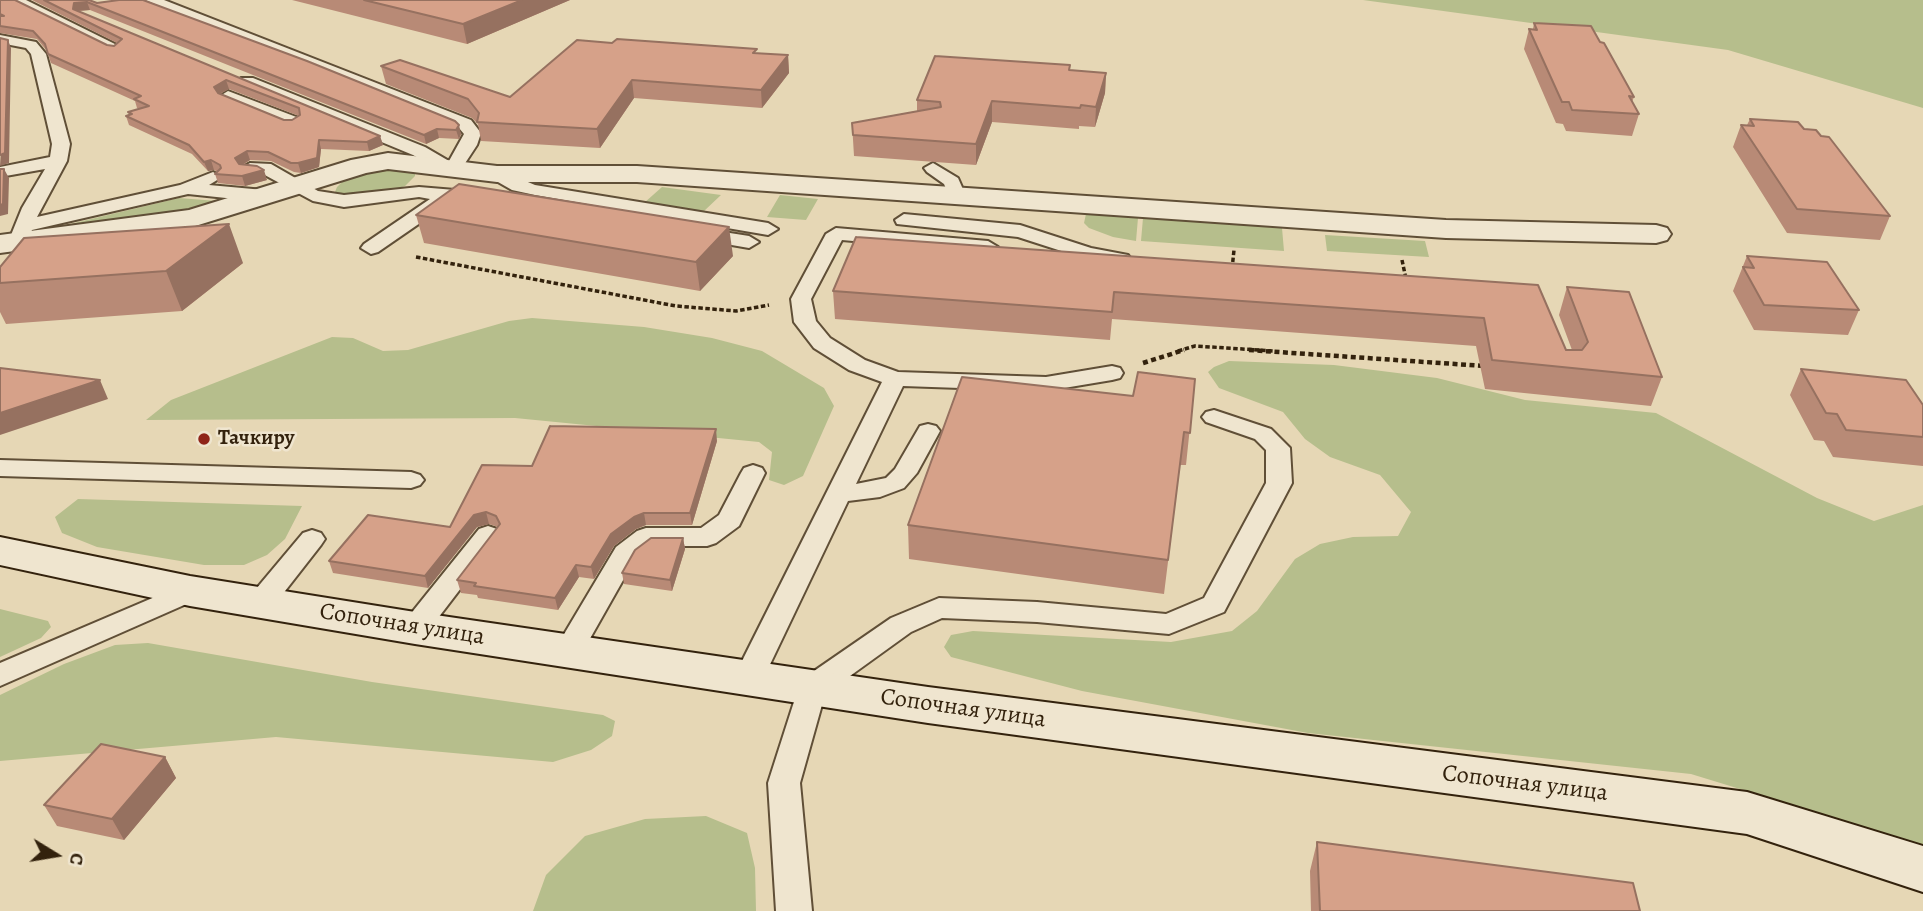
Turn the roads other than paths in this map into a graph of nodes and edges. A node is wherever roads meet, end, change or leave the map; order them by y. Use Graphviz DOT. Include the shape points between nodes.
graph roads {
  1 [pos="15,0"];
  2 [pos="152,0"];
  3 [pos="0,39"];
  4 [pos="116,48"];
  5 [pos="226,73"];
  6 [pos="228,96"];
  7 [pos="293,122"];
  8 [pos="58,161"];
  9 [pos="250,168"];
  10 [pos="933,168"];
  11 [pos="0,172"];
  12 [pos="213,177"];
  13 [pos="452,181"];
  14 [pos="298,186"];
  15 [pos="186,189"];
  16 [pos="499,191"];
  17 [pos="917,193"];
  18 [pos="956,194"];
  19 [pos="264,197"];
  20 [pos="768,229"];
  21 [pos="900,229"];
  22 [pos="1656,234"];
  23 [pos="10,241"];
  24 [pos="749,242"];
  25 [pos="988,247"];
  26 [pos="371,248"];
  27 [pos="1135,261"];
  28 [pos="1112,373"];
  29 [pos="895,379"];
  30 [pos="1214,417"];
  31 [pos="928,431"];
  32 [pos="0,468"];
  33 [pos="752,473"];
  34 [pos="411,480"];
  35 [pos="839,494"];
  36 [pos="488,535"];
  37 [pos="312,539"];
  38 [pos="0,551"];
  39 [pos="190,591"];
  40 [pos="261,602"];
  41 [pos="415,628"];
  42 [pos="569,651"];
  43 [pos="0,675"];
  44 [pos="749,677"];
  45 [pos="812,688"];
  46 [pos="1923,869"];
  47 [pos="794,911"];
  1 -- 4 [label="lane"];
  2 -- 13 [label="lane" via="465,124 473,133"];
  3 -- 8 [label="lane" via="31,45 38,54 61,144"];
  5 -- 13 [label="lane" via="419,151"];
  6 -- 7 [label="lane"];
  8 -- 11 [label="lane"];
  8 -- 23 [label="lane"];
  9 -- 14 [label="lane" via="265,168"];
  10 -- 18 [label="lane" via="951,182"];
  12 -- 15 [label="lane"];
  13 -- 14 [label="lane" via="419,192 344,201 313,195"];
  13 -- 14 [label="street" via="388,161 364,159"];
  13 -- 16 [label="street"];
  13 -- 26 [label="lane"];
  14 -- 19 [label="street"];
  15 -- 19 [label="lane"];
  15 -- 23 [label="lane"];
  16 -- 17 [label="street" via="637,174"];
  16 -- 20 [label="lane" via="518,186"];
  16 -- 24 [label="lane"];
  17 -- 18 [label="street"];
  17 -- 21 [label="lane"];
  18 -- 22 [label="street"];
  19 -- 23 [label="street" via="192,218"];
  21 -- 25 [label="lane"];
  21 -- 27 [label="lane" via="1020,231 1087,253"];
  21 -- 29 [label="lane" via="836,234 801,299 805,322 822,343 857,365"];
  28 -- 29 [label="lane" via="1046,383"];
  29 -- 35 [label="lane"];
  30 -- 45 [label="lane" via="1263,434 1278,448 1279,483 1214,605 1170,624 939,608 901,625"];
  31 -- 35 [label="lane" via="895,483"];
  32 -- 34 [label="lane"];
  33 -- 42 [label="lane" via="730,520 707,537 646,537 625,553"];
  35 -- 44 [label="lane"];
  36 -- 41 [label="lane"];
  37 -- 40 [label="lane"];
  38 -- 39 [label="street, Сопочная улица"];
  39 -- 40 [label="street, Сопочная улица"];
  39 -- 43 [label="lane"];
  40 -- 41 [label="street, Сопочная улица"];
  41 -- 42 [label="street, Сопочная улица"];
  42 -- 44 [label="street, Сопочная улица"];
  44 -- 45 [label="street, Сопочная улица"];
  45 -- 46 [label="street, Сопочная улица" via="1747,813"];
  45 -- 47 [label="lane" via="784,783"];
}
